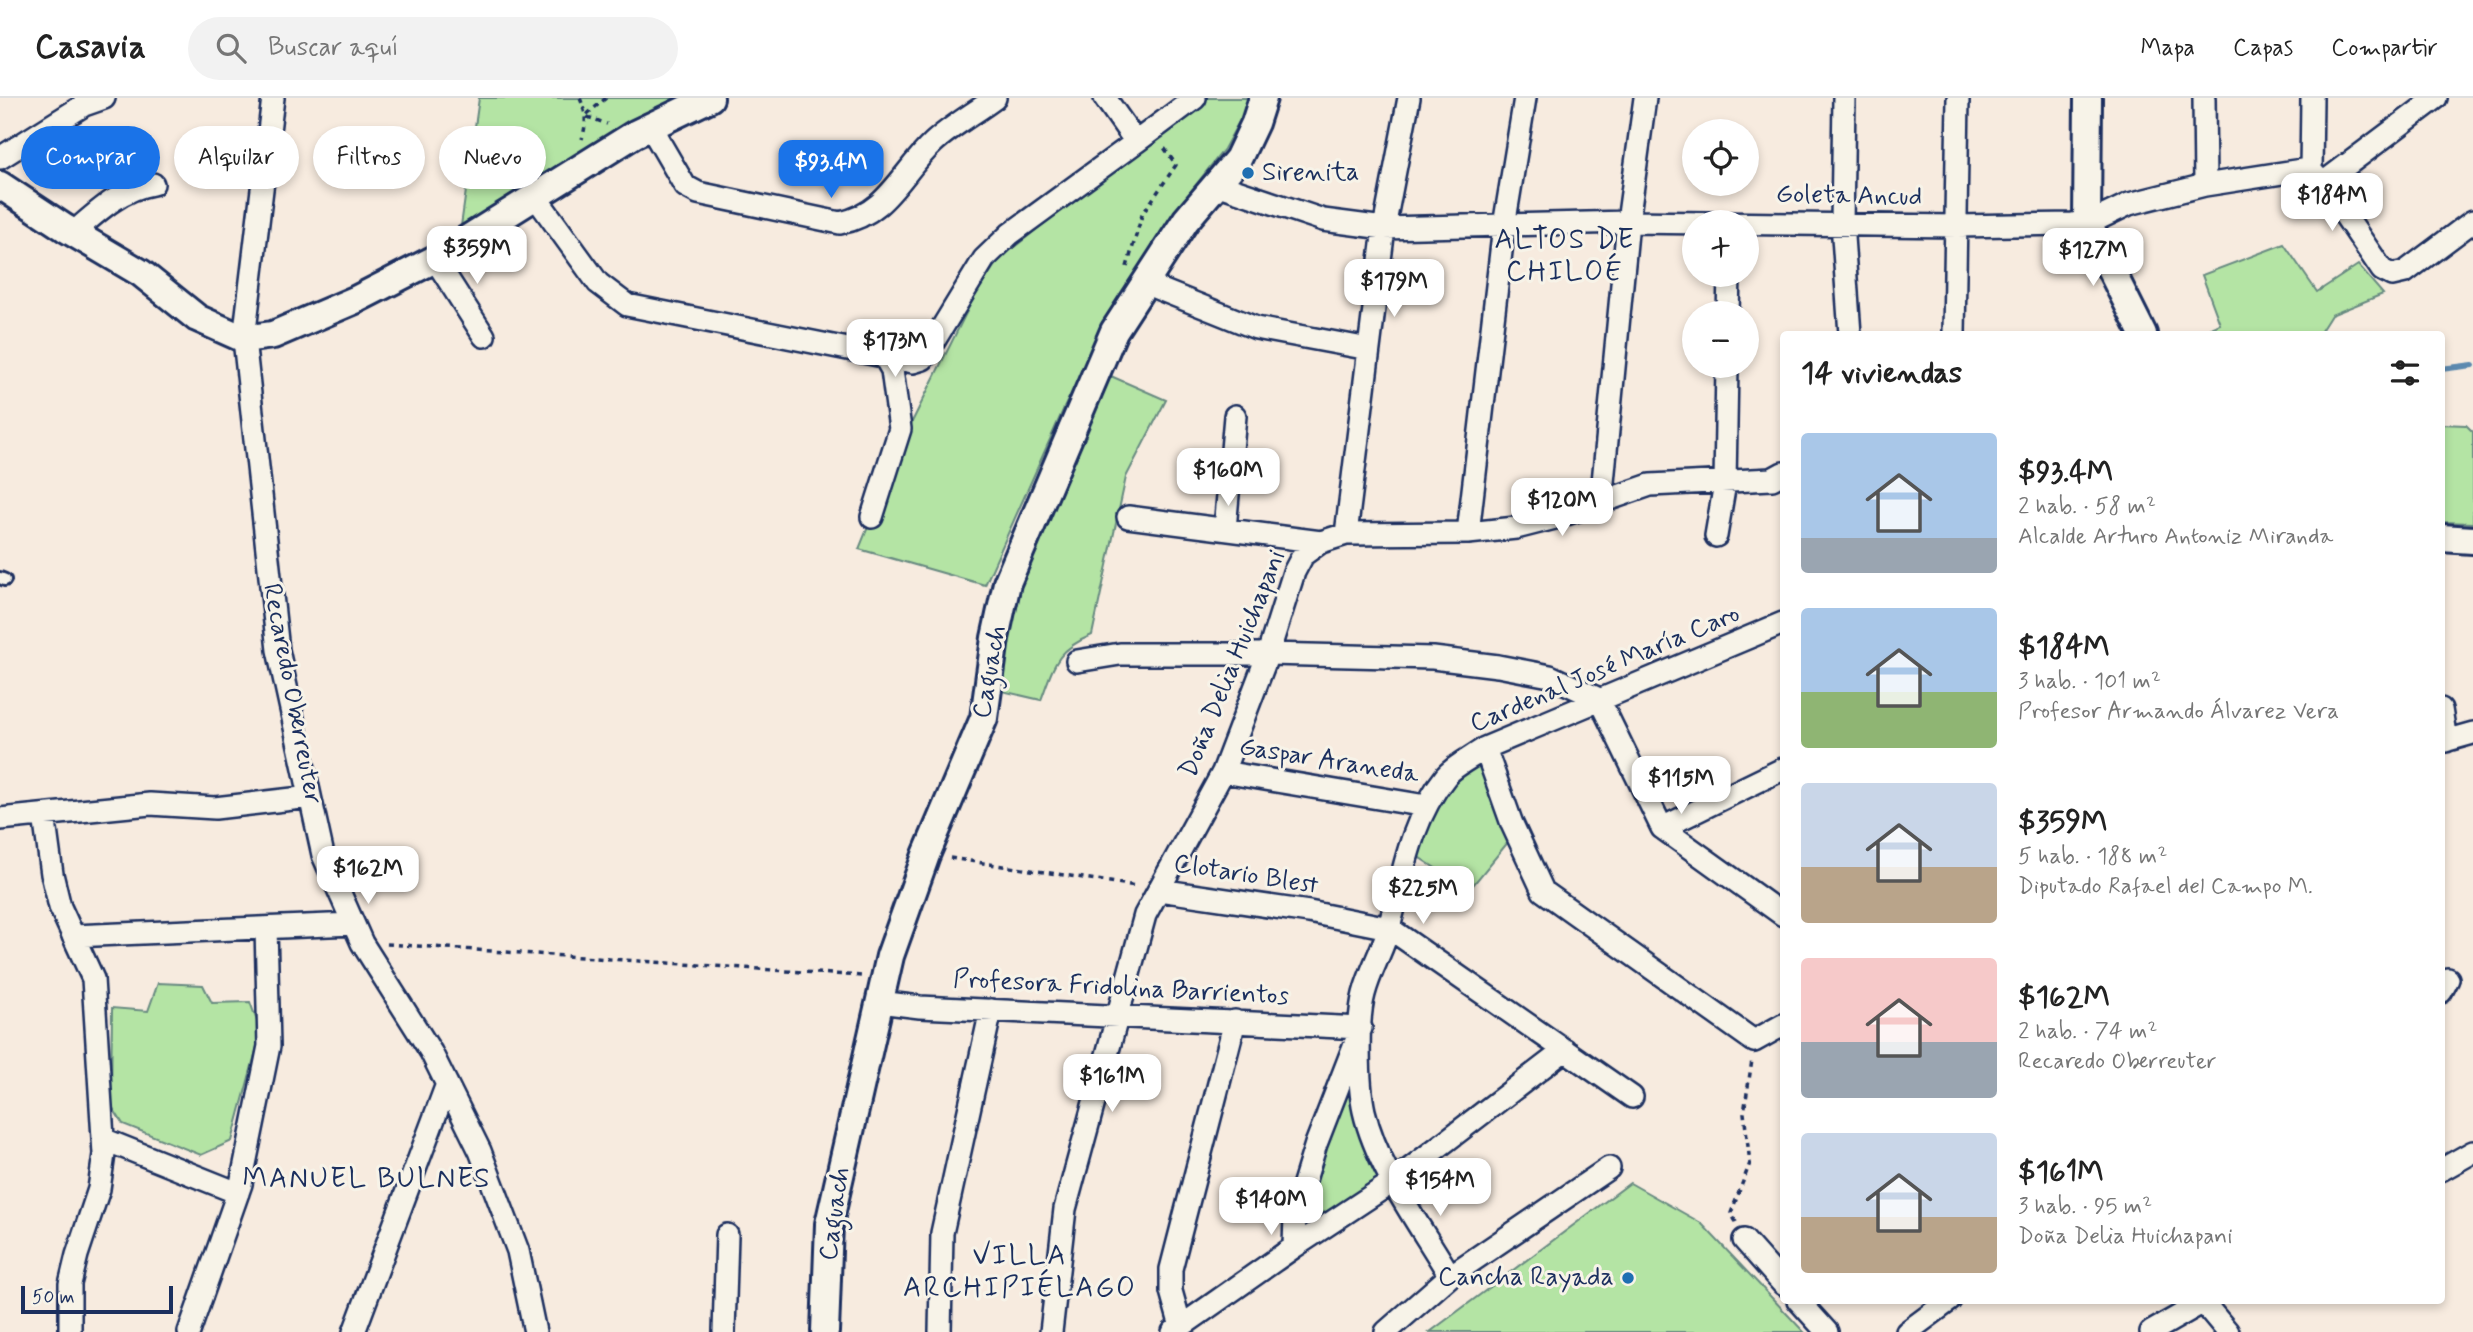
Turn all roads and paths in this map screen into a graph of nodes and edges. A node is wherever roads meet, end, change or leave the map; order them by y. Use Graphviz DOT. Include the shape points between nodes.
graph roads {
  1 [pos="104,98"];
  2 [pos="272,98"];
  3 [pos="606,98"];
  4 [pos="710,98"];
  5 [pos="995,98"];
  6 [pos="1105,98"];
  7 [pos="1195,98"];
  8 [pos="1263,98"];
  9 [pos="1409,98"];
  10 [pos="1525,98"];
  11 [pos="1645,98"];
  12 [pos="1844,98"];
  13 [pos="1958,98"];
  14 [pos="2088,98"];
  15 [pos="2204,98"];
  16 [pos="2312,98"];
  17 [pos="2436,98"];
  18 [pos="585,116"];
  19 [pos="649,126"];
  20 [pos="1145,136"];
  21 [pos="0,158"];
  22 [pos="2317,177"];
  23 [pos="1216,184"];
  24 [pos="0,185"];
  25 [pos="2205,185"];
  26 [pos="132,189"];
  27 [pos="535,196"];
  28 [pos="2473,221"];
  29 [pos="1628,222"];
  30 [pos="1682,222"];
  31 [pos="1759,222"];
  32 [pos="2087,222"];
  33 [pos="1842,223"];
  34 [pos="1504,226"];
  35 [pos="1957,226"];
  36 [pos="1384,228"];
  37 [pos="73,233"];
  38 [pos="435,260"];
  39 [pos="1144,284"];
  40 [pos="1850,331"];
  41 [pos="1954,331"];
  42 [pos="2142,331"];
  43 [pos="484,336"];
  44 [pos="244,339"];
  45 [pos="1369,349"];
  46 [pos="884,356"];
  47 [pos="1727,378"];
  48 [pos="1236,416"];
  49 [pos="1780,475"];
  50 [pos="1725,483"];
  51 [pos="1601,503"];
  52 [pos="872,517"];
  53 [pos="1128,517"];
  54 [pos="1225,528"];
  55 [pos="1468,533"];
  56 [pos="1346,534"];
  57 [pos="1716,536"];
  58 [pos="2445,538"];
  59 [pos="2473,540"];
  60 [pos="1321,542"];
  61 [pos="1780,625"];
  62 [pos="1268,654"];
  63 [pos="1077,661"];
  64 [pos="1599,699"];
  65 [pos="2473,733"];
  66 [pos="2445,742"];
  67 [pos="1485,748"];
  68 [pos="1780,771"];
  69 [pos="1223,772"];
  70 [pos="310,797"];
  71 [pos="1426,806"];
  72 [pos="44,815"];
  73 [pos="0,820"];
  74 [pos="1662,828"];
  75 [pos="926,855"];
  76 [pos="1159,890"];
  77 [pos="1780,913"];
  78 [pos="266,928"];
  79 [pos="1389,928"];
  80 [pos="358,933"];
  81 [pos="73,936"];
  82 [pos="882,990"];
  83 [pos="991,1010"];
  84 [pos="1116,1016"];
  85 [pos="1235,1021"];
  86 [pos="1780,1027"];
  87 [pos="1361,1028"];
  88 [pos="1754,1041"];
  89 [pos="1565,1050"];
  90 [pos="447,1084"];
  91 [pos="1632,1097"];
  92 [pos="103,1139"];
  93 [pos="2473,1152"];
  94 [pos="1609,1168"];
  95 [pos="2445,1168"];
  96 [pos="1394,1181"];
  97 [pos="238,1193"];
  98 [pos="727,1235"];
  99 [pos="1744,1240"];
  100 [pos="1294,1247"];
  101 [pos="1450,1276"];
  102 [pos="1780,1281"];
  103 [pos="1802,1304"];
  104 [pos="1945,1304"];
  105 [pos="2200,1304"];
  106 [pos="2207,1304"];
  107 [pos="1178,1330"];
  108 [pos="70,1332"];
  109 [pos="189,1332"];
  110 [pos="354,1332"];
  111 [pos="535,1332"];
  112 [pos="724,1332"];
  113 [pos="825,1332"];
  114 [pos="940,1332"];
  115 [pos="1051,1332"];
  116 [pos="1385,1332"];
  117 [pos="1826,1332"];
  118 [pos="1907,1332"];
  119 [pos="2151,1332"];
  120 [pos="2228,1332"];
  1 -- 21 [label="street" via="84,105"];
  2 -- 44 [label="street, Recaredo Oberreuter"];
  3 -- 18 [label="path"];
  4 -- 19 [label="street"];
  5 -- 19 [label="street" via="934,143 874,211 840,223 698,193 685,186"];
  6 -- 20 [label="street"];
  7 -- 20 [label="street"];
  8 -- 23 [label="street, Caguach" via="1238,159"];
  9 -- 36 [label="street"];
  10 -- 34 [label="street"];
  11 -- 29 [label="street"];
  12 -- 33 [label="street"];
  13 -- 35 [label="street"];
  14 -- 32 [label="street"];
  15 -- 25 [label="street"];
  16 -- 22 [label="street"];
  17 -- 22 [label="street"];
  19 -- 27 [label="street"];
  20 -- 39 [label="path" via="1176,165 1142,215 1126,266"];
  20 -- 46 [label="street" via="1010,234 984,259 923,359 914,362"];
  22 -- 25 [label="street, Goleta Ancud" via="2302,170"];
  22 -- 28 [label="street" via="2382,270 2392,275 2405,272"];
  23 -- 36 [label="street, Goleta Ancud" via="1323,220"];
  23 -- 39 [label="street, Caguach"];
  24 -- 37 [label="street"];
  25 -- 32 [label="street, Goleta Ancud" via="2129,204"];
  26 -- 37 [label="street"];
  27 -- 38 [label="street"];
  27 -- 46 [label="street" via="598,283 627,305"];
  29 -- 30 [label="street, Goleta Ancud"];
  29 -- 34 [label="street, Goleta Ancud"];
  29 -- 51 [label="street"];
  31 -- 33 [label="street, Goleta Ancud"];
  32 -- 35 [label="street, Goleta Ancud"];
  32 -- 42 [label="street"];
  33 -- 35 [label="street, Goleta Ancud"];
  33 -- 40 [label="street"];
  34 -- 36 [label="street, Goleta Ancud"];
  34 -- 55 [label="street"];
  35 -- 41 [label="street"];
  36 -- 45 [label="street"];
  37 -- 44 [label="street" via="141,273 197,317"];
  38 -- 43 [label="street"];
  38 -- 44 [label="street" via="273,335"];
  39 -- 45 [label="street" via="1256,328"];
  39 -- 75 [label="street, Caguach" via="1114,331 1007,583 985,718"];
  44 -- 70 [label="street, Recaredo Oberreuter" via="278,650"];
  45 -- 56 [label="street"];
  46 -- 52 [label="street" via="892,370 900,429"];
  47 -- 50 [label="street"];
  48 -- 54 [label="street"];
  49 -- 50 [label="street"];
  50 -- 51 [label="street" via="1650,485"];
  50 -- 57 [label="street"];
  51 -- 55 [label="street" via="1516,528"];
  53 -- 54 [label="street"];
  54 -- 60 [label="street"];
  55 -- 56 [label="street"];
  56 -- 60 [label="street"];
  58 -- 59 [label="street"];
  60 -- 62 [label="street, Doña Delia Huichapani" via="1303,555 1294,572"];
  61 -- 64 [label="street, Cardenal José María Caro"];
  62 -- 63 [label="street" via="1120,654"];
  62 -- 64 [label="street" via="1433,658 1498,666 1550,676"];
  62 -- 69 [label="street, Doña Delia Huichapani"];
  64 -- 67 [label="street, Cardenal José María Caro"];
  64 -- 74 [label="street"];
  65 -- 66 [label="street"];
  67 -- 71 [label="street, Cardenal José María Caro" via="1448,774"];
  67 -- 88 [label="street" via="1512,824 1543,891"];
  68 -- 74 [label="street"];
  69 -- 71 [label="street, Gaspar Araneda"];
  69 -- 76 [label="street, Doña Delia Huichapani"];
  70 -- 72 [label="street" via="215,808 150,804"];
  70 -- 80 [label="street, Recaredo Oberreuter" via="323,855"];
  71 -- 79 [label="street, Cardenal José María Caro" via="1405,860"];
  72 -- 73 [label="street"];
  72 -- 81 [label="street" via="52,874"];
  74 -- 77 [label="street"];
  75 -- 76 [label="path, Clotario Blest"];
  75 -- 82 [label="street, Caguach"];
  76 -- 79 [label="street, Clotario Blest"];
  76 -- 84 [label="street, Doña Delia Huichapani" via="1145,915"];
  78 -- 80 [label="street"];
  78 -- 81 [label="street"];
  78 -- 97 [label="street" via="269,1046"];
  79 -- 87 [label="street, Cardenal José María Caro" via="1364,996"];
  79 -- 89 [label="street, Clotario Blest"];
  80 -- 82 [label="path"];
  80 -- 90 [label="street, Recaredo Oberreuter"];
  81 -- 92 [label="street" via="93,979"];
  82 -- 83 [label="street, Profesora Fridolina Barrientos"];
  82 -- 113 [label="street, Caguach" via="829,1224"];
  83 -- 84 [label="street, Profesora Fridolina Barrientos"];
  83 -- 114 [label="street" via="942,1233"];
  84 -- 85 [label="street, Profesora Fridolina Barrientos"];
  84 -- 115 [label="street, Doña Delia Huichapani" via="1066,1209"];
  85 -- 87 [label="street, Profesora Fridolina Barrientos"];
  85 -- 107 [label="street" via="1171,1269"];
  86 -- 88 [label="street"];
  87 -- 96 [label="street, Cardenal José María Caro" via="1364,1108"];
  87 -- 100 [label="street" via="1316,1143 1295,1214"];
  88 -- 99 [label="path" via="1744,1113 1750,1164 1731,1213"];
  89 -- 91 [label="street, Clotario Blest"];
  89 -- 96 [label="street"];
  90 -- 110 [label="street"];
  90 -- 111 [label="street, Recaredo Oberreuter" via="494,1182 517,1251"];
  92 -- 97 [label="street"];
  92 -- 108 [label="street" via="99,1189 70,1284"];
  93 -- 95 [label="street"];
  94 -- 101 [label="street"];
  96 -- 100 [label="street"];
  96 -- 101 [label="street, Cardenal José María Caro"];
  97 -- 109 [label="street"];
  98 -- 112 [label="street"];
  99 -- 102 [label="street"];
  100 -- 107 [label="street"];
  101 -- 116 [label="street"];
  103 -- 117 [label="street"];
  104 -- 118 [label="street"];
  105 -- 119 [label="street"];
  106 -- 120 [label="street"];
}
